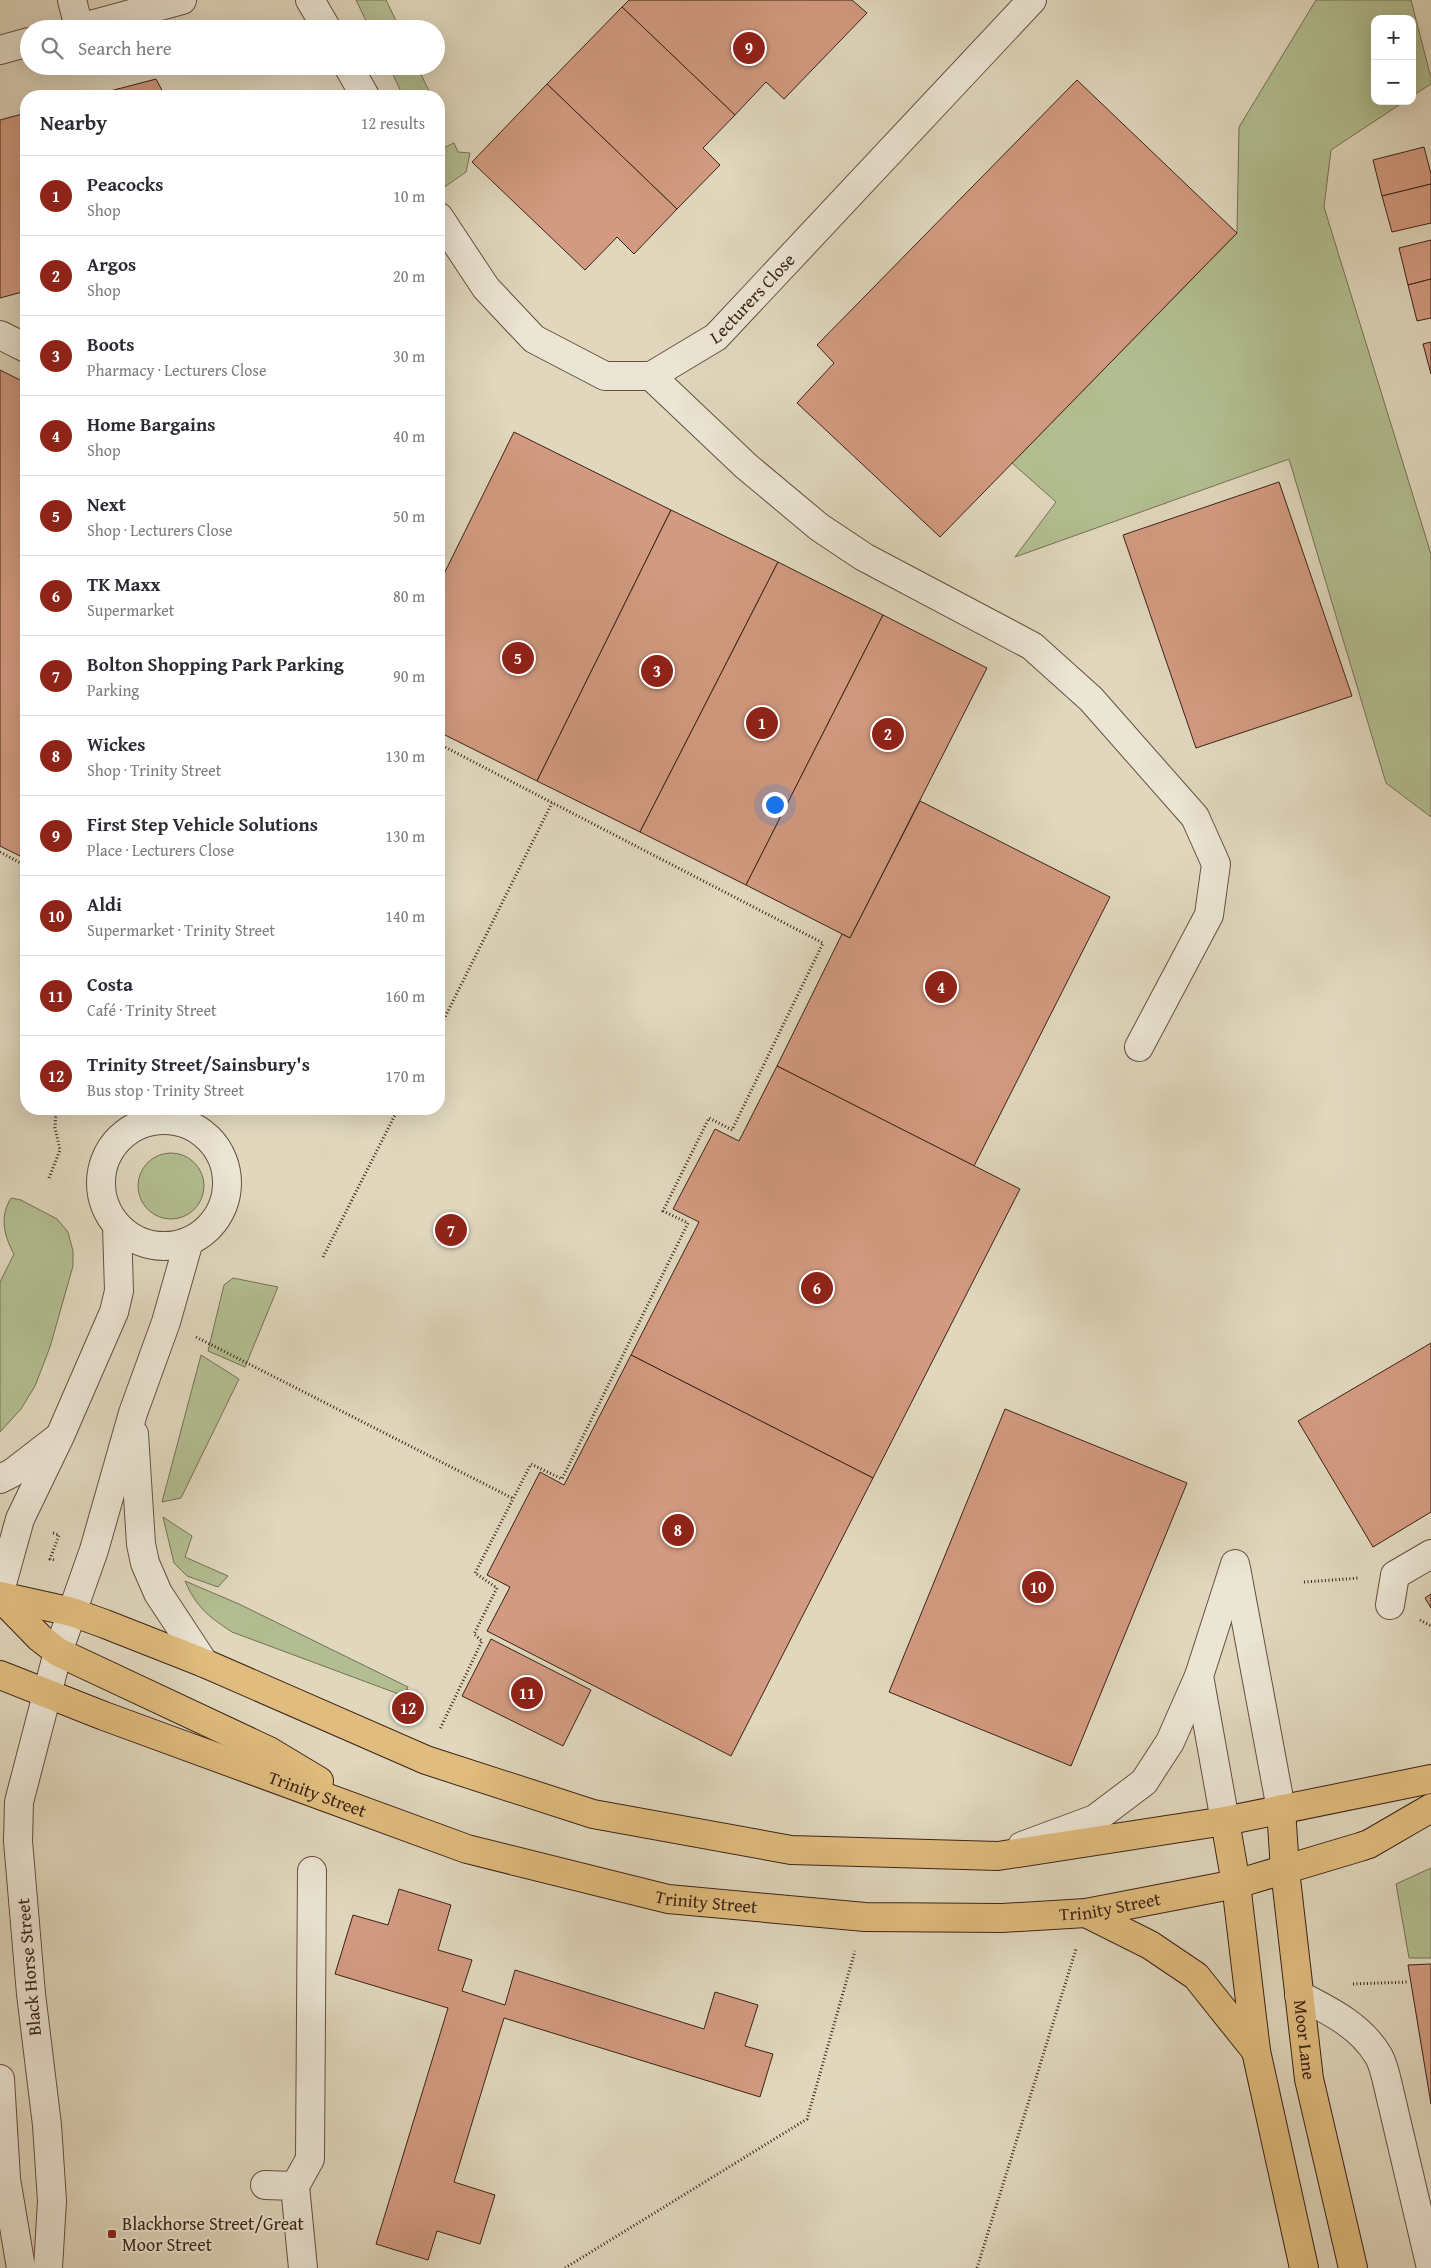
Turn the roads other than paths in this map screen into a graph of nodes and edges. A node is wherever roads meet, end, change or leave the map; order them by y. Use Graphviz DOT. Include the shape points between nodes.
graph roads {
  1 [pos="72,0"];
  2 [pos="182,0"];
  3 [pos="310,0"];
  4 [pos="1029,1"];
  5 [pos="76,20"];
  6 [pos="108,20"];
  7 [pos="322,20"];
  8 [pos="20,44"];
  9 [pos="0,50"];
  10 [pos="353,75"];
  11 [pos="362,90"];
  12 [pos="445,226"];
  13 [pos="0,335"];
  14 [pos="20,345"];
  15 [pos="651,376"];
  16 [pos="1139,1047"];
  17 [pos="118,1226"];
  18 [pos="189,1241"];
  19 [pos="133,1413"];
  20 [pos="60,1436"];
  21 [pos="0,1479"];
  22 [pos="1431,1554"];
  23 [pos="0,1591"];
  24 [pos="0,1597"];
  25 [pos="1390,1605"];
  26 [pos="72,1612"];
  27 [pos="58,1652"];
  28 [pos="204,1663"];
  29 [pos="0,1675"];
  30 [pos="1199,1676"];
  31 [pos="46,1694"];
  32 [pos="1431,1778"];
  33 [pos="1431,1808"];
  34 [pos="1281,1809"];
  35 [pos="371,1813"];
  36 [pos="1225,1821"];
  37 [pos="998,1856"];
  38 [pos="1285,1870"];
  39 [pos="312,1871"];
  40 [pos="1236,1884"];
  41 [pos="1086,1914"];
  42 [pos="1299,1995"];
  43 [pos="1256,2051"];
  44 [pos="40,2078"];
  45 [pos="0,2080"];
  46 [pos="264,2185"];
  47 [pos="295,2186"];
  48 [pos="21,2268"];
  49 [pos="48,2268"];
  50 [pos="303,2268"];
  51 [pos="1304,2268"];
  52 [pos="1353,2268"];
  53 [pos="1431,2268"];
  1 -- 5 [label="street"];
  2 -- 6 [label="street"];
  3 -- 7 [label="street"];
  4 -- 15 [label="street, Lecturers Close" via="716,337"];
  8 -- 9 [label="street"];
  10 -- 11 [label="street"];
  12 -- 15 [label="street" via="486,288 534,339 605,376"];
  13 -- 14 [label="street"];
  15 -- 16 [label="street" via="746,466 819,527 864,557 1032,646 1091,699 1195,817 1216,864 1209,915"];
  17 -- 18 [label="street" via="132,1238 150,1245 170,1246"];
  17 -- 18 [label="street" via="109,1215 100,1187 102,1167 111,1148 135,1126 156,1120 172,1120 200,1131 212,1141 226,1173 226,1195 218,1215 203,1233"];
  17 -- 20 [label="street" via="119,1291 114,1312"];
  18 -- 19 [label="street, Black Horse Street" via="166,1322"];
  19 -- 26 [label="street, Black Horse Street" via="94,1550"];
  19 -- 28 [label="street" via="145,1563 158,1593"];
  20 -- 21 [label="street"];
  20 -- 23 [label="street" via="20,1519"];
  22 -- 25 [label="street" via="1395,1575"];
  24 -- 26 [label="main road"];
  24 -- 27 [label="main road"];
  26 -- 27 [label="street, Black Horse Street"];
  26 -- 28 [label="main road"];
  27 -- 31 [label="street, Black Horse Street"];
  27 -- 35 [label="main road" via="269,1750"];
  28 -- 37 [label="main road" via="426,1760 593,1814 791,1850"];
  29 -- 31 [label="main road, Trinity Street"];
  30 -- 34 [label="street" via="1235,1564"];
  30 -- 36 [label="street"];
  30 -- 37 [label="street" via="1170,1742 1144,1782 1095,1819"];
  31 -- 35 [label="main road, Trinity Street"];
  31 -- 44 [label="street, Black Horse Street" via="19,1802 18,1841"];
  32 -- 34 [label="main road"];
  33 -- 38 [label="main road, Trinity Street" via="1369,1844"];
  34 -- 36 [label="main road"];
  34 -- 38 [label="main road, Moor Lane"];
  35 -- 41 [label="main road, Trinity Street" via="467,1849 668,1899 865,1917 1002,1918"];
  36 -- 37 [label="main road"];
  36 -- 40 [label="main road"];
  38 -- 40 [label="main road, Trinity Street"];
  38 -- 42 [label="main road, Moor Lane"];
  39 -- 47 [label="street" via="310,2160"];
  40 -- 41 [label="main road, Trinity Street"];
  40 -- 43 [label="main road"];
  41 -- 43 [label="main road" via="1150,1945 1196,1976"];
  42 -- 52 [label="main road, Moor Lane" via="1309,2079"];
  42 -- 53 [label="street" via="1340,2017 1379,2055"];
  43 -- 51 [label="main road"];
  44 -- 45 [label="street"];
  44 -- 49 [label="street, Black Horse Street" via="52,2201"];
  45 -- 48 [label="street" via="6,2179"];
  46 -- 47 [label="street"];
  47 -- 50 [label="street"];
}
